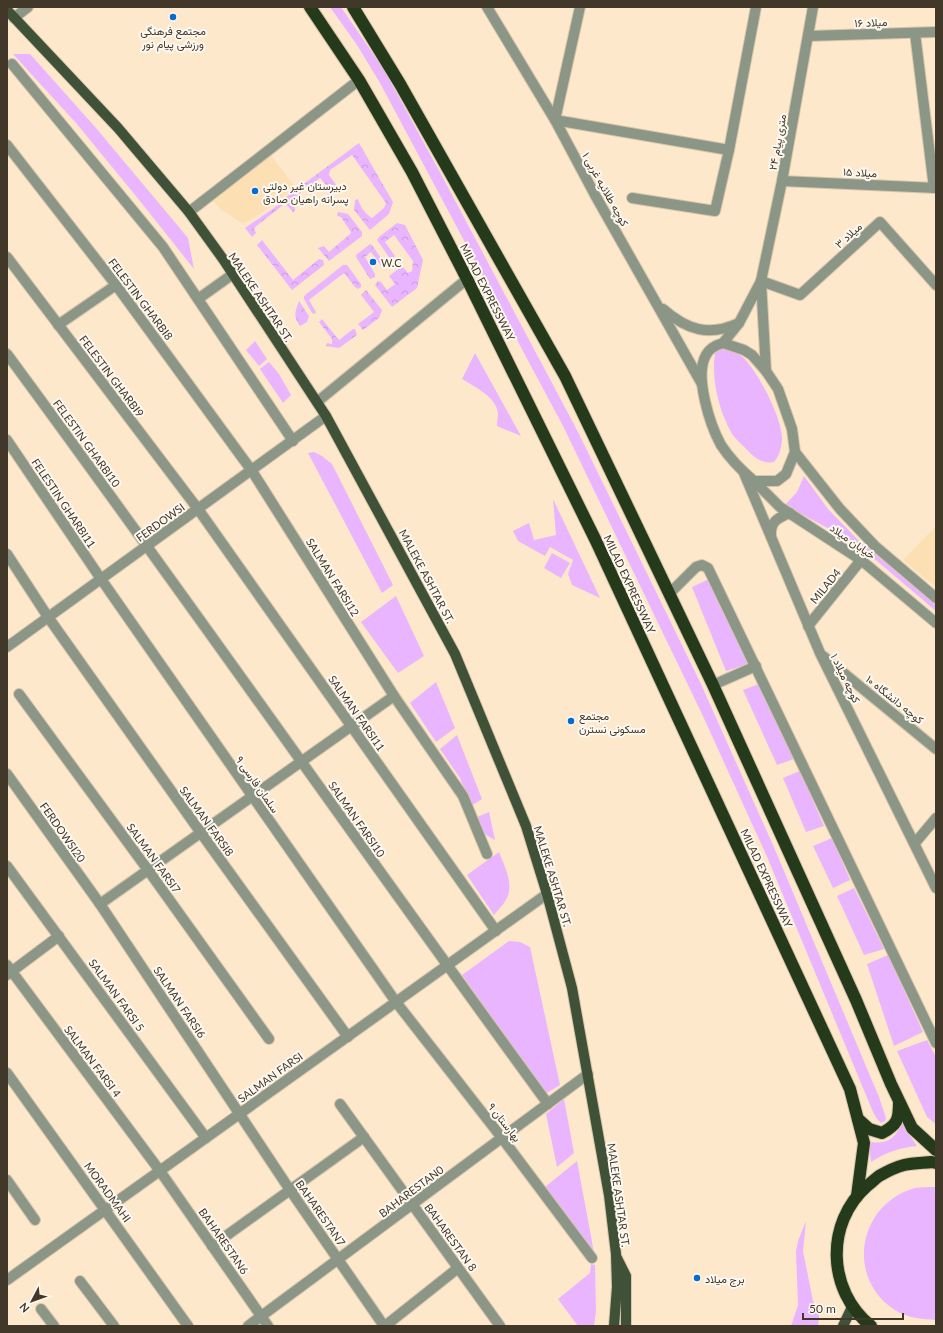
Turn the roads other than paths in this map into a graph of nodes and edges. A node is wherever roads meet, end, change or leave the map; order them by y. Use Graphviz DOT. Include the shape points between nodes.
graph roads {
  1 [pos="28,7"];
  2 [pos="310,7"];
  3 [pos="353,7"];
  4 [pos="487,7"];
  5 [pos="580,7"];
  6 [pos="756,7"];
  7 [pos="813,7"];
  8 [pos="7,10"];
  9 [pos="11,21"];
  10 [pos="936,32"];
  11 [pos="915,33"];
  12 [pos="808,36"];
  13 [pos="12,64"];
  14 [pos="359,80"];
  15 [pos="555,120"];
  16 [pos="7,145"];
  17 [pos="729,150"];
  18 [pos="782,181"];
  19 [pos="935,188"];
  20 [pos="632,198"];
  21 [pos="189,212"];
  22 [pos="7,257"];
  23 [pos="233,274"];
  24 [pos="467,279"];
  25 [pos="761,281"];
  26 [pos="116,285"];
  27 [pos="936,285"];
  28 [pos="198,299"];
  29 [pos="657,304"];
  30 [pos="739,323"];
  31 [pos="58,325"];
  32 [pos="723,343"];
  33 [pos="9,360"];
  34 [pos="766,371"];
  35 [pos="702,384"];
  36 [pos="317,402"];
  37 [pos="326,416"];
  38 [pos="7,440"];
  39 [pos="293,441"];
  40 [pos="795,452"];
  41 [pos="252,470"];
  42 [pos="744,473"];
  43 [pos="754,481"];
  44 [pos="198,509"];
  45 [pos="790,513"];
  46 [pos="772,540"];
  47 [pos="147,546"];
  48 [pos="7,554"];
  49 [pos="862,560"];
  50 [pos="101,579"];
  51 [pos="669,594"];
  52 [pos="936,598"];
  53 [pos="48,617"];
  54 [pos="936,623"];
  55 [pos="808,626"];
  56 [pos="7,647"];
  57 [pos="820,653"];
  58 [pos="756,666"];
  59 [pos="713,685"];
  60 [pos="19,694"];
  61 [pos="394,696"];
  62 [pos="352,726"];
  63 [pos="936,749"];
  64 [pos="302,762"];
  65 [pos="7,774"];
  66 [pos="252,796"];
  67 [pos="936,818"];
  68 [pos="200,833"];
  69 [pos="915,843"];
  70 [pos="487,854"];
  71 [pos="923,861"];
  72 [pos="7,866"];
  73 [pos="148,870"];
  74 [pos="936,872"];
  75 [pos="936,888"];
  76 [pos="547,894"];
  77 [pos="100,904"];
  78 [pos="496,931"];
  79 [pos="59,936"];
  80 [pos="447,966"];
  81 [pos="9,970"];
  82 [pos="396,1002"];
  83 [pos="348,1037"];
  84 [pos="269,1039"];
  85 [pos="936,1043"];
  86 [pos="7,1073"];
  87 [pos="588,1074"];
  88 [pos="898,1100"];
  89 [pos="340,1104"];
  90 [pos="548,1104"];
  91 [pos="240,1114"];
  92 [pos="858,1119"];
  93 [pos="364,1137"];
  94 [pos="206,1138"];
  95 [pos="502,1138"];
  96 [pos="936,1150"];
  97 [pos="936,1163"];
  98 [pos="160,1171"];
  99 [pos="7,1180"];
  100 [pos="290,1190"];
  101 [pos="857,1196"];
  102 [pos="412,1204"];
  103 [pos="106,1210"];
  104 [pos="35,1220"];
  105 [pos="212,1246"];
  106 [pos="616,1254"];
  107 [pos="592,1258"];
  108 [pos="338,1259"];
  109 [pos="458,1268"];
  110 [pos="7,1280"];
  111 [pos="80,1281"];
  112 [pos="852,1307"];
  113 [pos="41,1309"];
  114 [pos="261,1316"];
  115 [pos="54,1326"];
  116 [pos="114,1326"];
  117 [pos="188,1326"];
  118 [pos="248,1326"];
  119 [pos="268,1326"];
  120 [pos="384,1326"];
  121 [pos="500,1326"];
  122 [pos="614,1326"];
  123 [pos="626,1326"];
  124 [pos="843,1326"];
  125 [pos="871,1326"];
  1 -- 9 [label="street"];
  2 -- 14 [label="highway, MILAD EXPRESSWAY"];
  3 -- 51 [label="highway" via="400,84 565,376"];
  4 -- 15 [label="street, کوچه طلائیه غربی ۱"];
  5 -- 15 [label="street"];
  6 -- 17 [label="street"];
  7 -- 12 [label="street, ۲۴ متری پیام"];
  8 -- 9 [label="main road, MALEKE ASHTAR ST."];
  9 -- 21 [label="main road, MALEKE ASHTAR ST." via="118,128"];
  10 -- 11 [label="street, میلاد ۱۶"];
  11 -- 12 [label="street, میلاد ۱۶"];
  11 -- 19 [label="street"];
  12 -- 18 [label="street, ۲۴ متری پیام"];
  13 -- 28 [label="street" via="163,247"];
  14 -- 21 [label="street"];
  14 -- 24 [label="highway, MILAD EXPRESSWAY" via="412,172"];
  15 -- 17 [label="street"];
  15 -- 29 [label="street, کوچه طلائیه غربی ۱"];
  16 -- 26 [label="street, FELESTIN GHARBI8"];
  17 -- 20 [label="street" via="715,211"];
  18 -- 19 [label="street, میلاد ۱۵"];
  18 -- 25 [label="street, ۲۴ متری پیام"];
  21 -- 23 [label="main road, MALEKE ASHTAR ST."];
  22 -- 31 [label="street, FELESTIN GHARBI9"];
  23 -- 28 [label="street"];
  23 -- 36 [label="main road, MALEKE ASHTAR ST."];
  24 -- 36 [label="street"];
  24 -- 92 [label="highway, MILAD EXPRESSWAY" via="610,570 850,1089"];
  25 -- 27 [label="street, میلاد ۳" via="800,295 880,222"];
  25 -- 30 [label="street"];
  25 -- 34 [label="street"];
  26 -- 31 [label="street"];
  26 -- 41 [label="street, FELESTIN GHARBI8"];
  28 -- 39 [label="street"];
  29 -- 30 [label="street" via="693,328 726,329"];
  29 -- 35 [label="street, کوچه طلائیه غربی ۱"];
  30 -- 32 [label="street"];
  31 -- 44 [label="street, FELESTIN GHARBI9"];
  32 -- 34 [label="street" via="752,355"];
  32 -- 35 [label="street" via="716,345 706,356 702,365"];
  33 -- 47 [label="street, FELESTIN GHARBI10"];
  34 -- 40 [label="street" via="786,408"];
  35 -- 42 [label="street" via="710,422 721,444"];
  36 -- 37 [label="main road, MALEKE ASHTAR ST."];
  37 -- 39 [label="street, FERDOWSI"];
  37 -- 76 [label="main road, MALEKE ASHTAR ST." via="455,654 521,814"];
  38 -- 50 [label="street, FELESTIN GHARBI11"];
  39 -- 41 [label="street, FERDOWSI"];
  40 -- 43 [label="street" via="786,474 777,481"];
  40 -- 52 [label="street, خیابان میلاد" via="845,514 875,546"];
  41 -- 44 [label="street, FERDOWSI"];
  41 -- 61 [label="street, SALMAN FARSI12"];
  42 -- 43 [label="street, خیابان میلاد"];
  42 -- 46 [label="street, کوچه میلاد ۱"];
  43 -- 45 [label="street, خیابان میلاد" via="780,507"];
  44 -- 47 [label="street, FERDOWSI"];
  44 -- 62 [label="street, SALMAN FARSI11"];
  45 -- 46 [label="street" via="774,522 770,528"];
  45 -- 49 [label="street, خیابان میلاد"];
  46 -- 55 [label="street, کوچه میلاد ۱"];
  47 -- 50 [label="street, FERDOWSI"];
  47 -- 64 [label="street, SALMAN FARSI10"];
  48 -- 53 [label="street, SALMAN FARSI8"];
  49 -- 54 [label="street, خیابان میلاد"];
  49 -- 55 [label="street, MILAD4"];
  50 -- 53 [label="street, FERDOWSI"];
  50 -- 66 [label="street, سلمان فارسی ۹"];
  51 -- 58 [label="street" via="696,566 708,568"];
  51 -- 59 [label="highway"];
  53 -- 56 [label="street, FERDOWSI"];
  53 -- 68 [label="street, SALMAN FARSI8"];
  55 -- 57 [label="street, کوچه میلاد ۱"];
  57 -- 63 [label="street, کوچه دانشگاه ۱۰"];
  57 -- 69 [label="street, کوچه میلاد ۱"];
  58 -- 59 [label="street"];
  58 -- 85 [label="street"];
  59 -- 88 [label="highway" via="856,1000"];
  60 -- 73 [label="street, SALMAN FARSI7"];
  61 -- 62 [label="street"];
  61 -- 70 [label="street, SALMAN FARSI12" via="463,796"];
  62 -- 64 [label="street"];
  62 -- 78 [label="street, SALMAN FARSI11"];
  64 -- 66 [label="street"];
  64 -- 80 [label="street, SALMAN FARSI10"];
  65 -- 77 [label="street, FERDOWSI20"];
  66 -- 68 [label="street"];
  66 -- 82 [label="street, سلمان فارسی ۹"];
  67 -- 69 [label="street"];
  68 -- 73 [label="street"];
  68 -- 83 [label="street, SALMAN FARSI8"];
  69 -- 71 [label="street, کوچه میلاد ۱"];
  71 -- 74 [label="street"];
  71 -- 75 [label="street, کوچه میلاد ۱"];
  72 -- 79 [label="street, SALMAN FARSI 5"];
  73 -- 77 [label="street"];
  73 -- 84 [label="street, SALMAN FARSI7"];
  76 -- 78 [label="street, SALMAN FARSI"];
  76 -- 87 [label="main road, MALEKE ASHTAR ST." via="572,988"];
  77 -- 91 [label="street, SALMAN FARSI6"];
  78 -- 80 [label="street, SALMAN FARSI"];
  79 -- 81 [label="street"];
  79 -- 94 [label="street, SALMAN FARSI 5"];
  80 -- 82 [label="street, SALMAN FARSI"];
  80 -- 90 [label="street, SALMAN FARSI10"];
  81 -- 98 [label="street, SALMAN FARSI 4"];
  82 -- 83 [label="street, SALMAN FARSI"];
  82 -- 95 [label="street, بهارستان ۹"];
  83 -- 91 [label="street, SALMAN FARSI"];
  86 -- 103 [label="street, MORADMAHI"];
  87 -- 90 [label="street, BAHARESTAN0"];
  87 -- 106 [label="main road, MALEKE ASHTAR ST." via="609,1195"];
  88 -- 92 [label="highway" via="899,1116 893,1127 882,1133 869,1129"];
  88 -- 96 [label="highway" via="912,1128"];
  89 -- 93 [label="street, BAHARESTAN 8"];
  90 -- 95 [label="street, BAHARESTAN0"];
  91 -- 94 [label="street, SALMAN FARSI"];
  91 -- 100 [label="street, BAHARESTAN7"];
  92 -- 101 [label="highway, MILAD EXPRESSWAY" via="864,1143"];
  93 -- 100 [label="street"];
  93 -- 102 [label="street, BAHARESTAN 8"];
  94 -- 98 [label="street, SALMAN FARSI"];
  95 -- 102 [label="street, BAHARESTAN0"];
  95 -- 107 [label="street, بهارستان ۹"];
  97 -- 101 [label="highway" via="904,1165 878,1177"];
  98 -- 103 [label="street, SALMAN FARSI"];
  98 -- 105 [label="street, BAHARESTAN6"];
  99 -- 104 [label="street"];
  100 -- 105 [label="street"];
  100 -- 108 [label="street, BAHARESTAN7"];
  101 -- 112 [label="highway" via="842,1221 836,1250 840,1280"];
  102 -- 108 [label="street, BAHARESTAN0"];
  102 -- 109 [label="street, BAHARESTAN 8"];
  103 -- 110 [label="street, SALMAN FARSI"];
  103 -- 117 [label="street, MORADMAHI"];
  105 -- 114 [label="street, BAHARESTAN6"];
  106 -- 122 [label="main road"];
  106 -- 123 [label="main road" via="626,1276"];
  108 -- 114 [label="street, BAHARESTAN0"];
  108 -- 120 [label="street, BAHARESTAN7"];
  109 -- 120 [label="street"];
  109 -- 121 [label="street, BAHARESTAN 8"];
  111 -- 116 [label="street"];
  112 -- 124 [label="main road"];
  112 -- 125 [label="highway"];
  113 -- 115 [label="street"];
  114 -- 118 [label="street, BAHARESTAN0"];
  114 -- 119 [label="street, BAHARESTAN6"];
}
